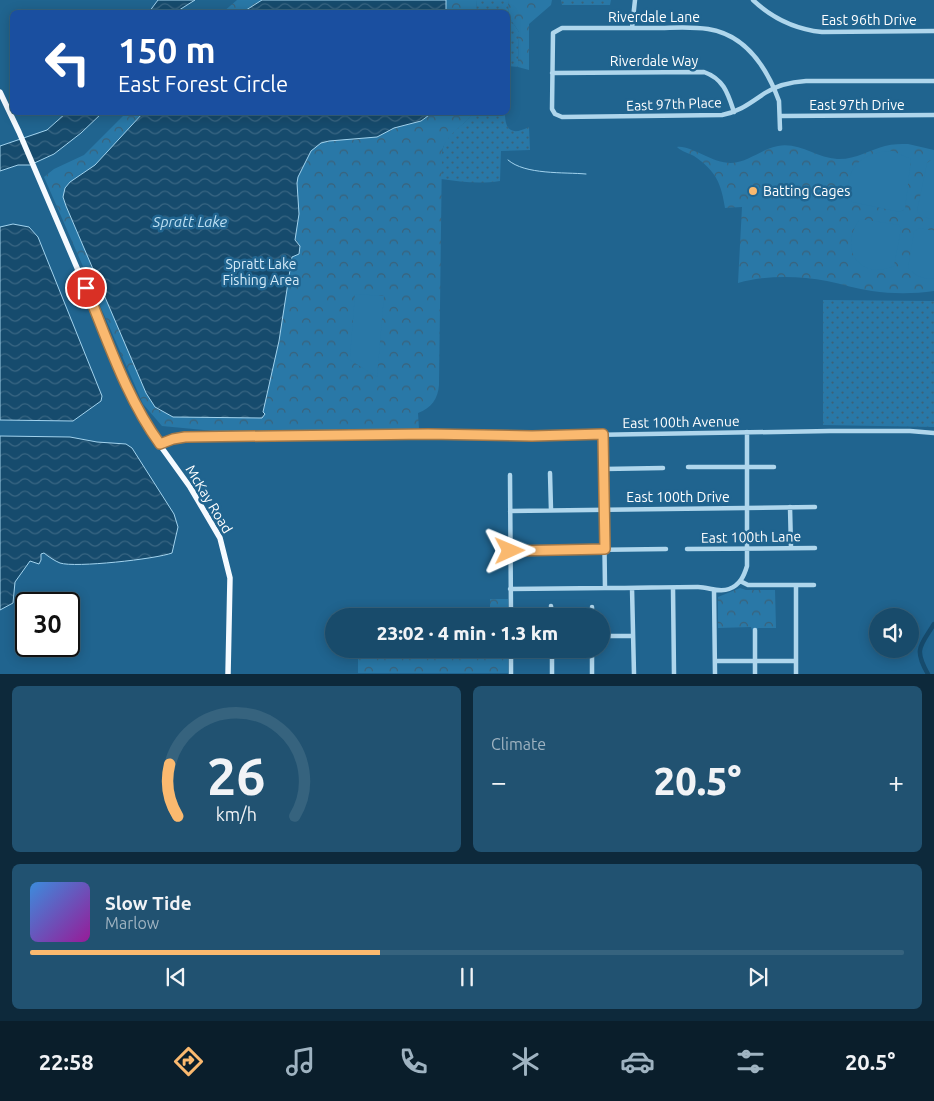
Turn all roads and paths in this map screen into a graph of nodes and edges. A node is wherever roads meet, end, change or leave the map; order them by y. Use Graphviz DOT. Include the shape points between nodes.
graph roads {
  1 [pos="635,0"];
  2 [pos="753,0"];
  3 [pos="632,28"];
  4 [pos="934,30"];
  5 [pos="552,73"];
  6 [pos="934,81"];
  7 [pos="773,89"];
  8 [pos="0,92"];
  9 [pos="734,112"];
  10 [pos="10,113"];
  11 [pos="11,115"];
  12 [pos="934,115"];
  13 [pos="780,116"];
  14 [pos="780,129"];
  15 [pos="747,432"];
  16 [pos="934,433"];
  17 [pos="603,434"];
  18 [pos="160,444"];
  19 [pos="688,467"];
  20 [pos="747,467"];
  21 [pos="774,467"];
  22 [pos="663,468"];
  23 [pos="604,469"];
  24 [pos="550,473"];
  25 [pos="510,475"];
  26 [pos="790,507"];
  27 [pos="816,507"];
  28 [pos="748,508"];
  29 [pos="604,509"];
  30 [pos="551,510"];
  31 [pos="510,511"];
  32 [pos="748,548"];
  33 [pos="791,548"];
  34 [pos="815,548"];
  35 [pos="605,549"];
  36 [pos="666,549"];
  37 [pos="687,549"];
  38 [pos="510,551"];
  39 [pos="740,582"];
  40 [pos="814,585"];
  41 [pos="796,586"];
  42 [pos="605,588"];
  43 [pos="632,588"];
  44 [pos="673,588"];
  45 [pos="510,589"];
  46 [pos="714,591"];
  47 [pos="510,608"];
  48 [pos="755,630"];
  49 [pos="610,636"];
  50 [pos="633,636"];
  51 [pos="511,658"];
  52 [pos="552,658"];
  53 [pos="592,658"];
  54 [pos="715,661"];
  55 [pos="755,661"];
  56 [pos="796,661"];
  57 [pos="228,674"];
  58 [pos="511,674"];
  59 [pos="552,674"];
  60 [pos="592,674"];
  61 [pos="634,674"];
  62 [pos="674,674"];
  63 [pos="715,674"];
  64 [pos="756,674"];
  65 [pos="796,674"];
  1 -- 3 [label="street"];
  2 -- 4 [label="street, East 96th Drive" via="776,18 808,30"];
  3 -- 5 [label="street, Riverdale Lane" via="556,30 552,33"];
  3 -- 7 [label="street, Riverdale Lane" via="701,28 726,34 752,53"];
  5 -- 9 [label="street, Riverdale Way" via="704,72 723,84"];
  5 -- 9 [label="street, East 97th Place" via="552,108 556,115 562,117 711,116"];
  6 -- 7 [label="street, East 97th Place" via="806,81"];
  7 -- 9 [label="street, East 97th Place"];
  7 -- 13 [label="street, Riverdale Lane" via="779,102"];
  8 -- 10 [label="main road, McKay Road"];
  11 -- 18 [label="main road, McKay Road" via="129,392"];
  12 -- 13 [label="street, East 97th Drive"];
  13 -- 14 [label="street, Riverdale Lane"];
  15 -- 16 [label="street, East 100th Avenue"];
  15 -- 17 [label="street, East 100th Avenue"];
  15 -- 20 [label="street"];
  17 -- 18 [label="street, East 100th Avenue" via="185,437"];
  17 -- 23 [label="street"];
  18 -- 57 [label="main road, McKay Road" via="215,526 224,552 230,584"];
  19 -- 20 [label="street"];
  20 -- 21 [label="street"];
  20 -- 28 [label="street"];
  22 -- 23 [label="street"];
  23 -- 29 [label="street"];
  24 -- 30 [label="street"];
  25 -- 31 [label="street"];
  26 -- 27 [label="street, East 100th Drive"];
  26 -- 28 [label="street, East 100th Drive"];
  26 -- 33 [label="street"];
  28 -- 29 [label="street, East 100th Drive"];
  28 -- 32 [label="street"];
  29 -- 30 [label="street, East 100th Drive"];
  29 -- 35 [label="street"];
  30 -- 31 [label="street, East 100th Drive"];
  31 -- 38 [label="street"];
  32 -- 33 [label="street, East 100th Lane"];
  32 -- 37 [label="street, East 100th Lane"];
  32 -- 39 [label="street" via="747,566"];
  33 -- 34 [label="street, East 100th Lane"];
  35 -- 36 [label="street"];
  35 -- 38 [label="street"];
  35 -- 42 [label="street"];
  38 -- 45 [label="street"];
  39 -- 41 [label="street" via="748,586"];
  39 -- 46 [label="street" via="728,589"];
  40 -- 41 [label="street"];
  41 -- 56 [label="street"];
  42 -- 43 [label="street"];
  42 -- 45 [label="street"];
  43 -- 44 [label="street"];
  43 -- 50 [label="street"];
  44 -- 46 [label="street" via="701,587"];
  44 -- 62 [label="street"];
  45 -- 47 [label="street"];
  46 -- 54 [label="street"];
  48 -- 55 [label="street"];
  49 -- 50 [label="street"];
  50 -- 61 [label="street"];
  51 -- 58 [label="street"];
  52 -- 59 [label="street"];
  53 -- 60 [label="street"];
  54 -- 55 [label="street"];
  54 -- 63 [label="street"];
  55 -- 56 [label="street"];
  55 -- 64 [label="street"];
  56 -- 65 [label="street"];
}
